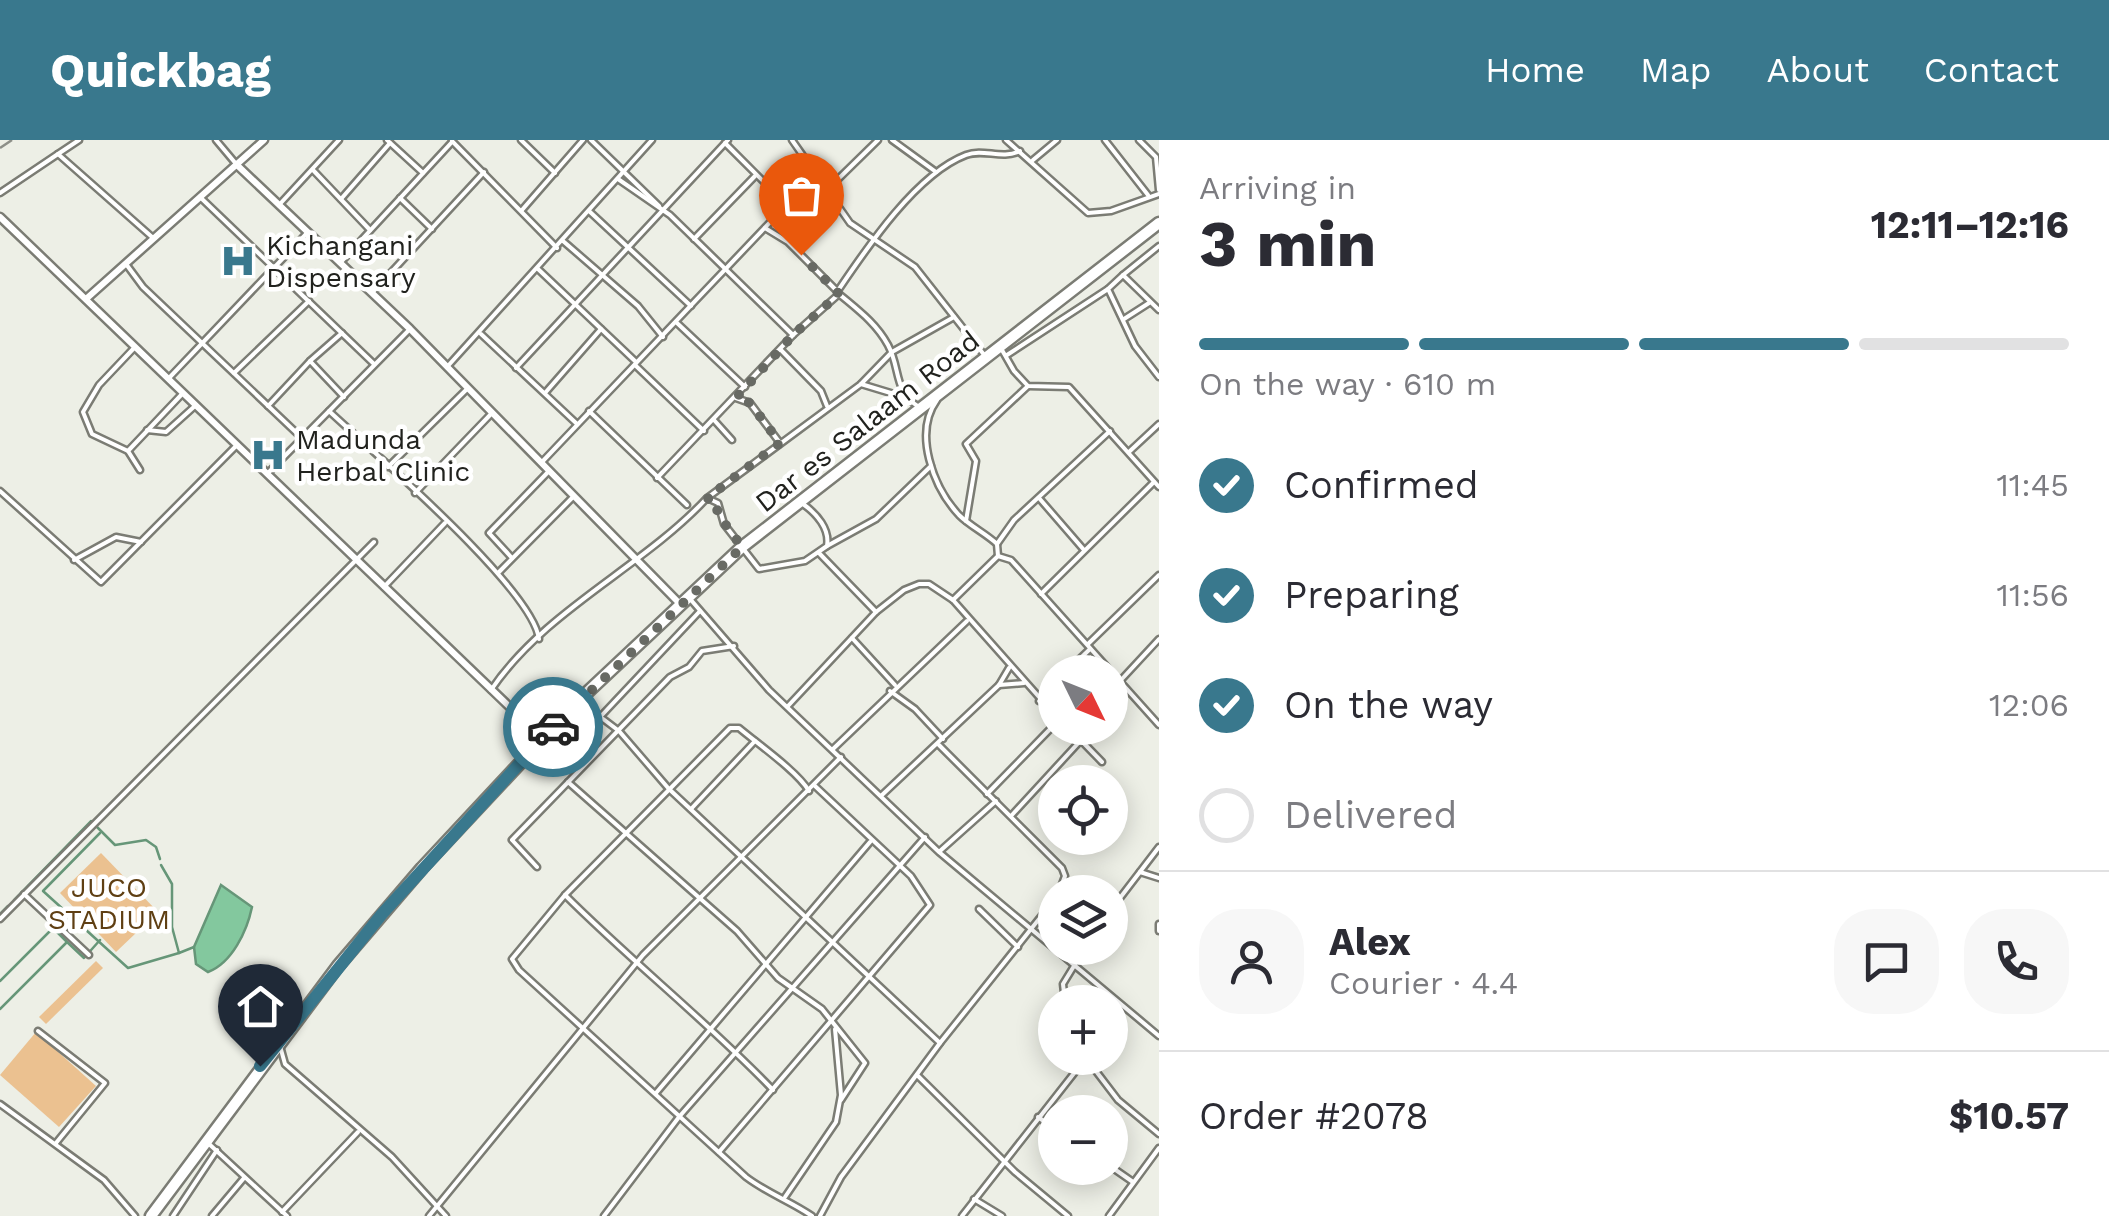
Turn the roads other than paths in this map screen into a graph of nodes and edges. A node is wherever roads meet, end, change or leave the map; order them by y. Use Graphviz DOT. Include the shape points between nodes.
graph roads {
  1 [pos="79,140"];
  2 [pos="216,140"];
  3 [pos="264,140"];
  4 [pos="340,140"];
  5 [pos="522,140"];
  6 [pos="583,140"];
  7 [pos="591,140"];
  8 [pos="652,140"];
  9 [pos="792,140"];
  10 [pos="878,140"];
  11 [pos="892,140"];
  12 [pos="1006,140"];
  13 [pos="1057,140"];
  14 [pos="1105,140"];
  15 [pos="1139,140"];
  16 [pos="452,141"];
  17 [pos="388,142"];
  18 [pos="727,142"];
  19 [pos="72,146"];
  20 [pos="1020,151"];
  21 [pos="1157,152"];
  22 [pos="58,154"];
  23 [pos="1033,160"];
  24 [pos="69,162"];
  25 [pos="237,165"];
  26 [pos="313,170"];
  27 [pos="484,172"];
  28 [pos="555,172"];
  29 [pos="624,172"];
  30 [pos="936,172"];
  31 [pos="423,173"];
  32 [pos="755,176"];
  33 [pos="814,176"];
  34 [pos="618,179"];
  35 [pos="829,188"];
  36 [pos="1159,192"];
  37 [pos="0,193"];
  38 [pos="1148,195"];
  39 [pos="200,197"];
  40 [pos="400,198"];
  41 [pos="341,200"];
  42 [pos="279,205"];
  43 [pos="784,209"];
  44 [pos="522,210"];
  45 [pos="662,210"];
  46 [pos="589,211"];
  47 [pos="0,217"];
  48 [pos="1159,223"];
  49 [pos="765,228"];
  50 [pos="432,229"];
  51 [pos="370,230"];
  52 [pos="308,232"];
  53 [pos="154,239"];
  54 [pos="694,239"];
  55 [pos="563,240"];
  56 [pos="876,240"];
  57 [pos="628,246"];
  58 [pos="557,248"];
  59 [pos="1158,250"];
  60 [pos="126,264"];
  61 [pos="338,264"];
  62 [pos="275,266"];
  63 [pos="538,269"];
  64 [pos="726,269"];
  65 [pos="600,274"];
  66 [pos="1123,275"];
  67 [pos="1108,290"];
  68 [pos="838,293"];
  69 [pos="372,294"];
  70 [pos="85,300"];
  71 [pos="309,300"];
  72 [pos="574,302"];
  73 [pos="1150,302"];
  74 [pos="691,306"];
  75 [pos="1159,310"];
  76 [pos="954,317"];
  77 [pos="1124,319"];
  78 [pos="677,323"];
  79 [pos="601,328"];
  80 [pos="410,329"];
  81 [pos="342,333"];
  82 [pos="479,333"];
  83 [pos="794,334"];
  84 [pos="663,337"];
  85 [pos="205,342"];
  86 [pos="134,347"];
  87 [pos="781,350"];
  88 [pos="1003,350"];
  89 [pos="892,352"];
  90 [pos="985,356"];
  91 [pos="310,361"];
  92 [pos="635,363"];
  93 [pos="374,364"];
  94 [pos="447,367"];
  95 [pos="516,368"];
  96 [pos="234,373"];
  97 [pos="1159,377"];
  98 [pos="168,379"];
  99 [pos="860,384"];
  100 [pos="1028,386"];
  101 [pos="745,387"];
  102 [pos="946,387"];
  103 [pos="468,388"];
  104 [pos="183,393"];
  105 [pos="545,393"];
  106 [pos="344,397"];
  107 [pos="736,398"];
  108 [pos="905,398"];
  109 [pos="196,405"];
  110 [pos="268,406"];
  111 [pos="827,406"];
  112 [pos="919,407"];
  113 [pos="589,411"];
  114 [pos="330,412"];
  115 [pos="492,413"];
  116 [pos="714,420"];
  117 [pos="576,423"];
  118 [pos="1159,424"];
  119 [pos="147,430"];
  120 [pos="704,430"];
  121 [pos="1110,431"];
  122 [pos="303,440"];
  123 [pos="732,440"];
  124 [pos="780,443"];
  125 [pos="237,445"];
  126 [pos="128,451"];
  127 [pos="1130,452"];
  128 [pos="542,462"];
  129 [pos="931,466"];
  130 [pos="388,467"];
  131 [pos="140,470"];
  132 [pos="550,470"];
  133 [pos="268,474"];
  134 [pos="658,478"];
  135 [pos="1157,484"];
  136 [pos="0,491"];
  137 [pos="414,493"];
  138 [pos="576,494"];
  139 [pos="707,498"];
  140 [pos="1039,498"];
  141 [pos="799,502"];
  142 [pos="687,505"];
  143 [pos="966,522"];
  144 [pos="445,523"];
  145 [pos="143,542"];
  146 [pos="374,542"];
  147 [pos="997,544"];
  148 [pos="827,546"];
  149 [pos="742,547"];
  150 [pos="1084,550"];
  151 [pos="819,554"];
  152 [pos="636,556"];
  153 [pos="998,556"];
  154 [pos="512,558"];
  155 [pos="74,560"];
  156 [pos="357,560"];
  157 [pos="499,572"];
  158 [pos="1159,575"];
  159 [pos="1154,581"];
  160 [pos="384,586"];
  161 [pos="1159,587"];
  162 [pos="1041,594"];
  163 [pos="684,600"];
  164 [pos="952,600"];
  165 [pos="700,611"];
  166 [pos="876,612"];
  167 [pos="967,621"];
  168 [pos="852,638"];
  169 [pos="538,639"];
  170 [pos="1159,639"];
  171 [pos="734,646"];
  172 [pos="1089,647"];
  173 [pos="1082,655"];
  174 [pos="1097,655"];
  175 [pos="1009,668"];
  176 [pos="1128,673"];
  177 [pos="1024,683"];
  178 [pos="895,685"];
  179 [pos="999,685"];
  180 [pos="1128,687"];
  181 [pos="491,690"];
  182 [pos="890,691"];
  183 [pos="1038,700"];
  184 [pos="578,701"];
  185 [pos="788,706"];
  186 [pos="602,715"];
  187 [pos="1159,725"];
  188 [pos="619,731"];
  189 [pos="542,738"];
  190 [pos="944,739"];
  191 [pos="755,741"];
  192 [pos="1038,741"];
  193 [pos="939,745"];
  194 [pos="1076,745"];
  195 [pos="1087,745"];
  196 [pos="833,749"];
  197 [pos="841,757"];
  198 [pos="1102,762"];
  199 [pos="568,782"];
  200 [pos="814,786"];
  201 [pos="669,789"];
  202 [pos="809,791"];
  203 [pos="986,794"];
  204 [pos="882,795"];
  205 [pos="996,801"];
  206 [pos="691,810"];
  207 [pos="1010,816"];
  208 [pos="624,833"];
  209 [pos="925,837"];
  210 [pos="870,842"];
  211 [pos="1159,847"];
  212 [pos="915,850"];
  213 [pos="939,852"];
  214 [pos="739,855"];
  215 [pos="922,855"];
  216 [pos="537,867"];
  217 [pos="899,867"];
  218 [pos="1140,872"];
  219 [pos="1065,875"];
  220 [pos="1159,878"];
  221 [pos="1128,888"];
  222 [pos="24,894"];
  223 [pos="565,895"];
  224 [pos="698,896"];
  225 [pos="979,909"];
  226 [pos="0,918"];
  227 [pos="804,919"];
  228 [pos="1038,921"];
  229 [pos="1159,924"];
  230 [pos="1031,930"];
  231 [pos="1159,931"];
  232 [pos="1038,936"];
  233 [pos="834,944"];
  234 [pos="1018,947"];
  235 [pos="89,955"];
  236 [pos="639,960"];
  237 [pos="1072,965"];
  238 [pos="765,966"];
  239 [pos="871,979"];
  240 [pos="1063,985"];
  241 [pos="795,987"];
  242 [pos="832,1021"];
  243 [pos="582,1028"];
  244 [pos="835,1029"];
  245 [pos="708,1030"];
  246 [pos="38,1031"];
  247 [pos="1159,1036"];
  248 [pos="278,1042"];
  249 [pos="940,1043"];
  250 [pos="736,1051"];
  251 [pos="917,1074"];
  252 [pos="1072,1075"];
  253 [pos="1099,1075"];
  254 [pos="773,1090"];
  255 [pos="654,1095"];
  256 [pos="1056,1095"];
  257 [pos="841,1100"];
  258 [pos="0,1104"];
  259 [pos="678,1117"];
  260 [pos="1038,1117"];
  261 [pos="360,1131"];
  262 [pos="1159,1134"];
  263 [pos="205,1140"];
  264 [pos="56,1143"];
  265 [pos="1159,1148"];
  266 [pos="216,1150"];
  267 [pos="719,1152"];
  268 [pos="1004,1158"];
  269 [pos="244,1178"];
  270 [pos="1128,1179"];
  271 [pos="1133,1182"];
  272 [pos="784,1197"];
  273 [pos="974,1199"];
  274 [pos="436,1207"];
  275 [pos="155,1214"];
  276 [pos="285,1214"];
  277 [pos="134,1216"];
  278 [pos="173,1216"];
  279 [pos="212,1216"];
  280 [pos="429,1216"];
  281 [pos="446,1216"];
  282 [pos="604,1216"];
  283 [pos="812,1216"];
  284 [pos="820,1216"];
  285 [pos="962,1216"];
  286 [pos="1002,1216"];
  287 [pos="1068,1216"];
  288 [pos="1109,1216"];
  1 -- 19 [label="street"];
  2 -- 25 [label="street"];
  3 -- 25 [label="street"];
  4 -- 26 [label="street"];
  5 -- 28 [label="street"];
  6 -- 28 [label="street"];
  7 -- 29 [label="street"];
  8 -- 29 [label="street"];
  9 -- 33 [label="street"];
  10 -- 35 [label="street"];
  11 -- 30 [label="street"];
  12 -- 20 [label="street"];
  13 -- 23 [label="street"];
  14 -- 38 [label="street"];
  15 -- 21 [label="street"];
  16 -- 27 [label="street"];
  16 -- 31 [label="street"];
  17 -- 31 [label="street"];
  17 -- 41 [label="street"];
  18 -- 32 [label="street"];
  18 -- 45 [label="street"];
  19 -- 22 [label="street"];
  19 -- 24 [label="street"];
  20 -- 23 [label="street"];
  20 -- 30 [label="street" via="967,154"];
  21 -- 36 [label="street"];
  22 -- 24 [label="street"];
  22 -- 37 [label="street"];
  23 -- 38 [label="street" via="1088,213"];
  24 -- 53 [label="street"];
  25 -- 39 [label="street"];
  25 -- 42 [label="street"];
  26 -- 41 [label="street"];
  26 -- 42 [label="street"];
  27 -- 44 [label="street"];
  27 -- 50 [label="street"];
  28 -- 44 [label="street"];
  29 -- 34 [label="street"];
  29 -- 45 [label="street"];
  30 -- 56 [label="street"];
  31 -- 40 [label="street"];
  32 -- 43 [label="street"];
  32 -- 54 [label="street"];
  33 -- 35 [label="street"];
  33 -- 43 [label="street"];
  34 -- 45 [label="street"];
  34 -- 46 [label="street"];
  35 -- 56 [label="street" via="850,224"];
  36 -- 38 [label="street"];
  39 -- 53 [label="street"];
  39 -- 62 [label="street"];
  40 -- 50 [label="street"];
  40 -- 51 [label="street"];
  41 -- 51 [label="street"];
  42 -- 52 [label="street"];
  43 -- 49 [label="street"];
  44 -- 58 [label="street"];
  45 -- 54 [label="street"];
  45 -- 57 [label="street"];
  46 -- 55 [label="street"];
  46 -- 57 [label="street"];
  47 -- 70 [label="street"];
  48 -- 88 [label="highway, Dar es Salaam Road"];
  49 -- 64 [label="street"];
  49 -- 68 [label="street"];
  50 -- 69 [label="street"];
  51 -- 61 [label="street"];
  52 -- 61 [label="street"];
  52 -- 62 [label="street"];
  53 -- 60 [label="street"];
  54 -- 64 [label="street"];
  55 -- 58 [label="street"];
  55 -- 65 [label="street"];
  56 -- 68 [label="street"];
  56 -- 76 [label="street" via="915,268"];
  57 -- 65 [label="street"];
  57 -- 74 [label="street"];
  58 -- 63 [label="street"];
  59 -- 66 [label="street"];
  60 -- 70 [label="street"];
  60 -- 85 [label="street"];
  61 -- 69 [label="street"];
  62 -- 71 [label="street"];
  62 -- 85 [label="street"];
  63 -- 72 [label="street"];
  63 -- 82 [label="street"];
  64 -- 74 [label="street"];
  64 -- 83 [label="street"];
  65 -- 72 [label="street"];
  65 -- 84 [label="street"];
  66 -- 67 [label="street"];
  66 -- 73 [label="street"];
  67 -- 77 [label="street"];
  67 -- 88 [label="street"];
  68 -- 83 [label="street"];
  68 -- 89 [label="street" via="876,325"];
  69 -- 80 [label="street"];
  70 -- 86 [label="street"];
  71 -- 81 [label="street"];
  71 -- 96 [label="street"];
  72 -- 79 [label="street"];
  72 -- 95 [label="street"];
  73 -- 75 [label="street"];
  73 -- 77 [label="street"];
  74 -- 78 [label="street"];
  76 -- 89 [label="street"];
  76 -- 90 [label="street"];
  77 -- 97 [label="street"];
  78 -- 84 [label="street"];
  78 -- 101 [label="street"];
  79 -- 92 [label="street"];
  79 -- 105 [label="street"];
  80 -- 93 [label="street"];
  80 -- 94 [label="street"];
  81 -- 91 [label="street"];
  81 -- 93 [label="street"];
  82 -- 94 [label="street"];
  82 -- 95 [label="street"];
  83 -- 87 [label="street"];
  84 -- 92 [label="street"];
  85 -- 96 [label="street"];
  85 -- 98 [label="street"];
  86 -- 98 [label="street"];
  86 -- 126 [label="street" via="83,412 92,434"];
  87 -- 101 [label="street"];
  87 -- 111 [label="street"];
  88 -- 90 [label="highway, Dar es Salaam Road"];
  88 -- 100 [label="street"];
  89 -- 99 [label="street"];
  89 -- 108 [label="street"];
  90 -- 102 [label="highway, Dar es Salaam Road"];
  91 -- 106 [label="street"];
  91 -- 110 [label="street"];
  92 -- 113 [label="street"];
  92 -- 120 [label="street"];
  93 -- 106 [label="street"];
  94 -- 103 [label="street"];
  95 -- 105 [label="street"];
  96 -- 110 [label="street"];
  98 -- 104 [label="street"];
  99 -- 108 [label="street"];
  99 -- 111 [label="street"];
  100 -- 121 [label="street" via="1069,387"];
  100 -- 143 [label="street" via="966,444 976,461"];
  101 -- 107 [label="street"];
  102 -- 112 [label="highway, Dar es Salaam Road"];
  102 -- 129 [label="street" via="925,419"];
  103 -- 115 [label="street"];
  103 -- 130 [label="street"];
  104 -- 109 [label="street"];
  104 -- 119 [label="street"];
  105 -- 117 [label="street"];
  106 -- 114 [label="street"];
  107 -- 116 [label="street"];
  107 -- 124 [label="street" via="750,403"];
  108 -- 112 [label="street"];
  109 -- 119 [label="street" via="166,432"];
  109 -- 125 [label="street"];
  110 -- 122 [label="street"];
  111 -- 124 [label="street"];
  112 -- 141 [label="highway, Dar es Salaam Road"];
  113 -- 117 [label="street"];
  113 -- 134 [label="street"];
  114 -- 122 [label="street"];
  114 -- 130 [label="street"];
  115 -- 128 [label="street"];
  115 -- 137 [label="street"];
  116 -- 120 [label="street"];
  116 -- 123 [label="street"];
  117 -- 128 [label="street"];
  118 -- 127 [label="street"];
  119 -- 126 [label="street"];
  120 -- 134 [label="street"];
  121 -- 127 [label="street"];
  121 -- 140 [label="street"];
  122 -- 133 [label="street"];
  124 -- 139 [label="street"];
  125 -- 133 [label="street"];
  125 -- 145 [label="street"];
  126 -- 131 [label="street"];
  127 -- 135 [label="street"];
  128 -- 132 [label="street"];
  129 -- 143 [label="street"];
  129 -- 148 [label="street" via="876,519"];
  130 -- 137 [label="street"];
  132 -- 138 [label="street"];
  132 -- 154 [label="street" via="489,533"];
  133 -- 156 [label="street"];
  134 -- 142 [label="street"];
  135 -- 150 [label="street"];
  136 -- 155 [label="street"];
  137 -- 144 [label="street"];
  138 -- 152 [label="street"];
  138 -- 154 [label="street"];
  139 -- 149 [label="street" via="718,503 717,513"];
  139 -- 152 [label="street"];
  140 -- 147 [label="street"];
  140 -- 150 [label="street"];
  141 -- 148 [label="street" via="814,512"];
  141 -- 149 [label="highway, Dar es Salaam Road"];
  143 -- 147 [label="street"];
  144 -- 157 [label="street"];
  144 -- 160 [label="street"];
  145 -- 155 [label="street" via="116,536"];
  145 -- 155 [label="street" via="102,582"];
  146 -- 156 [label="street"];
  147 -- 153 [label="street"];
  148 -- 151 [label="street"];
  149 -- 151 [label="street" via="760,569"];
  149 -- 163 [label="highway, Dar es Salaam Road"];
  150 -- 162 [label="street"];
  151 -- 166 [label="street"];
  152 -- 163 [label="street"];
  152 -- 169 [label="street"];
  153 -- 162 [label="street"];
  153 -- 164 [label="street"];
  154 -- 157 [label="street"];
  156 -- 160 [label="street"];
  156 -- 222 [label="street"];
  157 -- 169 [label="street" via="537,624"];
  158 -- 159 [label="street"];
  159 -- 161 [label="street"];
  159 -- 172 [label="street"];
  160 -- 181 [label="street"];
  162 -- 172 [label="street"];
  163 -- 165 [label="street"];
  163 -- 184 [label="highway, Dar es Salaam Road"];
  164 -- 166 [label="street" via="930,584 915,584"];
  164 -- 167 [label="street"];
  165 -- 171 [label="street"];
  165 -- 186 [label="street"];
  166 -- 168 [label="street"];
  167 -- 175 [label="street"];
  167 -- 178 [label="street"];
  168 -- 178 [label="street"];
  168 -- 185 [label="street"];
  169 -- 181 [label="street"];
  170 -- 176 [label="street"];
  171 -- 185 [label="street"];
  171 -- 188 [label="street" via="702,651"];
  172 -- 173 [label="street"];
  172 -- 174 [label="street"];
  175 -- 177 [label="street"];
  175 -- 179 [label="street"];
  177 -- 179 [label="street"];
  177 -- 183 [label="street"];
  178 -- 182 [label="street"];
  179 -- 190 [label="street"];
  180 -- 187 [label="street"];
  181 -- 189 [label="street"];
  182 -- 190 [label="street"];
  182 -- 196 [label="street"];
  184 -- 186 [label="street"];
  184 -- 189 [label="highway, Dar es Salaam Road"];
  185 -- 196 [label="street"];
  186 -- 188 [label="street"];
  188 -- 199 [label="street"];
  188 -- 201 [label="street"];
  189 -- 248 [label="highway, Dar es Salaam Road" via="382,914"];
  190 -- 193 [label="street"];
  191 -- 201 [label="street" via="730,728"];
  191 -- 202 [label="street"];
  191 -- 206 [label="street"];
  192 -- 203 [label="street"];
  193 -- 203 [label="street"];
  193 -- 204 [label="street"];
  194 -- 207 [label="street"];
  195 -- 198 [label="street"];
  196 -- 197 [label="street"];
  197 -- 200 [label="street"];
  197 -- 204 [label="street"];
  199 -- 208 [label="street"];
  199 -- 216 [label="street" via="512,842"];
  200 -- 202 [label="street"];
  200 -- 210 [label="street"];
  201 -- 206 [label="street"];
  201 -- 208 [label="street"];
  202 -- 214 [label="street"];
  203 -- 205 [label="street"];
  204 -- 209 [label="street"];
  205 -- 207 [label="street"];
  205 -- 213 [label="street"];
  206 -- 214 [label="street"];
  207 -- 219 [label="street"];
  208 -- 223 [label="street"];
  208 -- 224 [label="street"];
  209 -- 212 [label="street"];
  209 -- 213 [label="street"];
  210 -- 217 [label="street"];
  210 -- 227 [label="street"];
  211 -- 218 [label="street"];
  212 -- 215 [label="street"];
  212 -- 217 [label="street"];
  213 -- 230 [label="street"];
  214 -- 224 [label="street"];
  214 -- 227 [label="street"];
  217 -- 233 [label="street"];
  217 -- 239 [label="street" via="930,905"];
  218 -- 220 [label="street"];
  218 -- 221 [label="street"];
  222 -- 226 [label="street"];
  222 -- 235 [label="street"];
  223 -- 236 [label="street"];
  223 -- 243 [label="street" via="512,958"];
  224 -- 236 [label="street"];
  224 -- 238 [label="street"];
  225 -- 234 [label="street"];
  227 -- 233 [label="street"];
  227 -- 238 [label="street"];
  228 -- 230 [label="street"];
  229 -- 231 [label="street"];
  230 -- 232 [label="street"];
  230 -- 234 [label="street"];
  233 -- 239 [label="street"];
  233 -- 241 [label="street"];
  234 -- 249 [label="street"];
  236 -- 243 [label="street"];
  236 -- 245 [label="street"];
  237 -- 240 [label="street"];
  237 -- 247 [label="street"];
  238 -- 241 [label="street"];
  238 -- 245 [label="street"];
  239 -- 242 [label="street"];
  239 -- 249 [label="street"];
  241 -- 242 [label="street"];
  241 -- 250 [label="street"];
  242 -- 244 [label="street"];
  242 -- 254 [label="street"];
  243 -- 255 [label="street"];
  243 -- 274 [label="street"];
  244 -- 257 [label="street"];
  244 -- 257 [label="street" via="865,1066"];
  245 -- 250 [label="street"];
  245 -- 255 [label="street"];
  246 -- 264 [label="street" via="105,1082"];
  248 -- 261 [label="street" via="286,1066"];
  248 -- 263 [label="highway, Dar es Salaam Road"];
  249 -- 251 [label="street"];
  250 -- 254 [label="street"];
  250 -- 259 [label="street"];
  251 -- 268 [label="street"];
  251 -- 284 [label="street"];
  252 -- 256 [label="street"];
  253 -- 262 [label="street"];
  254 -- 267 [label="street"];
  255 -- 259 [label="street"];
  257 -- 272 [label="street" via="835,1126"];
  258 -- 264 [label="street"];
  259 -- 267 [label="street"];
  259 -- 282 [label="street"];
  260 -- 268 [label="street"];
  261 -- 274 [label="street"];
  261 -- 276 [label="street"];
  263 -- 266 [label="street"];
  263 -- 275 [label="highway, Dar es Salaam Road"];
  264 -- 277 [label="street" via="104,1180"];
  265 -- 271 [label="street"];
  266 -- 269 [label="street"];
  266 -- 278 [label="street"];
  267 -- 272 [label="street" via="768,1194"];
  268 -- 273 [label="street"];
  268 -- 287 [label="street"];
  269 -- 276 [label="street"];
  269 -- 279 [label="street"];
  270 -- 271 [label="street"];
  271 -- 288 [label="street"];
  272 -- 283 [label="street"];
  273 -- 285 [label="street"];
  273 -- 286 [label="street"];
  274 -- 280 [label="street"];
  274 -- 281 [label="street"];
}
